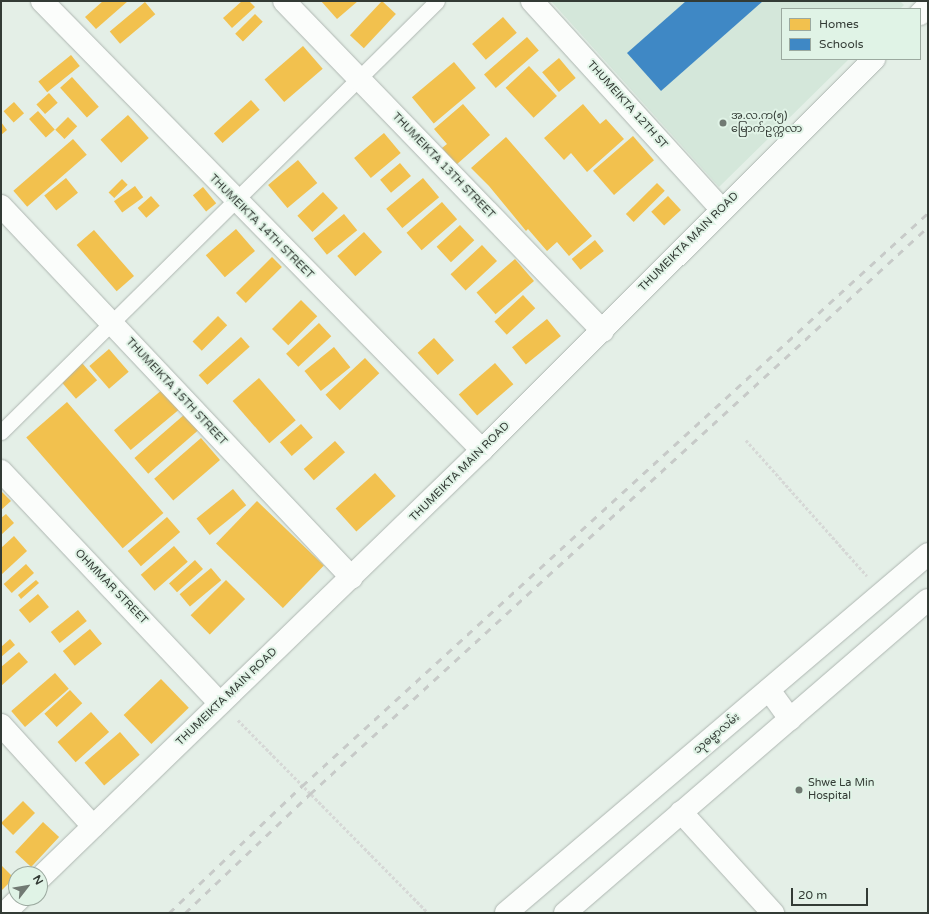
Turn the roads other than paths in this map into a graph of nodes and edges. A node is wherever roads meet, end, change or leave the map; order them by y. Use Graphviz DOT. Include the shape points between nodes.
graph roads {
  1 [pos="42,1"];
  2 [pos="284,1"];
  3 [pos="437,1"];
  4 [pos="532,1"];
  5 [pos="925,1"];
  6 [pos="928,6"];
  7 [pos="873,60"];
  8 [pos="359,79"];
  9 [pos="236,201"];
  10 [pos="1,206"];
  11 [pos="722,209"];
  12 [pos="112,324"];
  13 [pos="603,331"];
  14 [pos="1,432"];
  15 [pos="482,450"];
  16 [pos="1,471"];
  17 [pos="928,554"];
  18 [pos="352,578"];
  19 [pos="928,600"];
  20 [pos="769,690"];
  21 [pos="220,703"];
  22 [pos="790,718"];
  23 [pos="1,725"];
  24 [pos="681,812"];
  25 [pos="93,826"];
  26 [pos="48,870"];
  27 [pos="506,913"];
  28 [pos="565,913"];
  29 [pos="773,913"];
  1 -- 9 [label="street, THUMEIKTA 14TH STREET"];
  2 -- 8 [label="street, THUMEIKTA 13TH STREET"];
  3 -- 8 [label="lane"];
  4 -- 11 [label="street, THUMEIKTA 12TH ST"];
  5 -- 6 [label="street"];
  7 -- 11 [label="street, THUMEIKTA MAIN ROAD"];
  8 -- 9 [label="lane"];
  8 -- 13 [label="street, THUMEIKTA 13TH STREET"];
  9 -- 12 [label="lane"];
  9 -- 15 [label="street, THUMEIKTA 14TH STREET"];
  10 -- 12 [label="street, THUMEIKTA 15TH STREET"];
  11 -- 13 [label="street, THUMEIKTA MAIN ROAD"];
  12 -- 14 [label="lane"];
  12 -- 18 [label="street, THUMEIKTA 15TH STREET"];
  13 -- 15 [label="street, THUMEIKTA MAIN ROAD"];
  15 -- 18 [label="street, THUMEIKTA MAIN ROAD"];
  16 -- 21 [label="street, OHMMAR STREET"];
  17 -- 20 [label="street, သုဓမ္မာလမ်း"];
  18 -- 21 [label="street, THUMEIKTA MAIN ROAD"];
  19 -- 22 [label="street"];
  20 -- 22 [label="street"];
  20 -- 27 [label="street, သုဓမ္မာလမ်း"];
  21 -- 25 [label="street, THUMEIKTA MAIN ROAD"];
  22 -- 24 [label="street"];
  23 -- 25 [label="street"];
  24 -- 28 [label="street"];
  24 -- 29 [label="street"];
  25 -- 26 [label="street, THUMEIKTA MAIN ROAD"];
}
